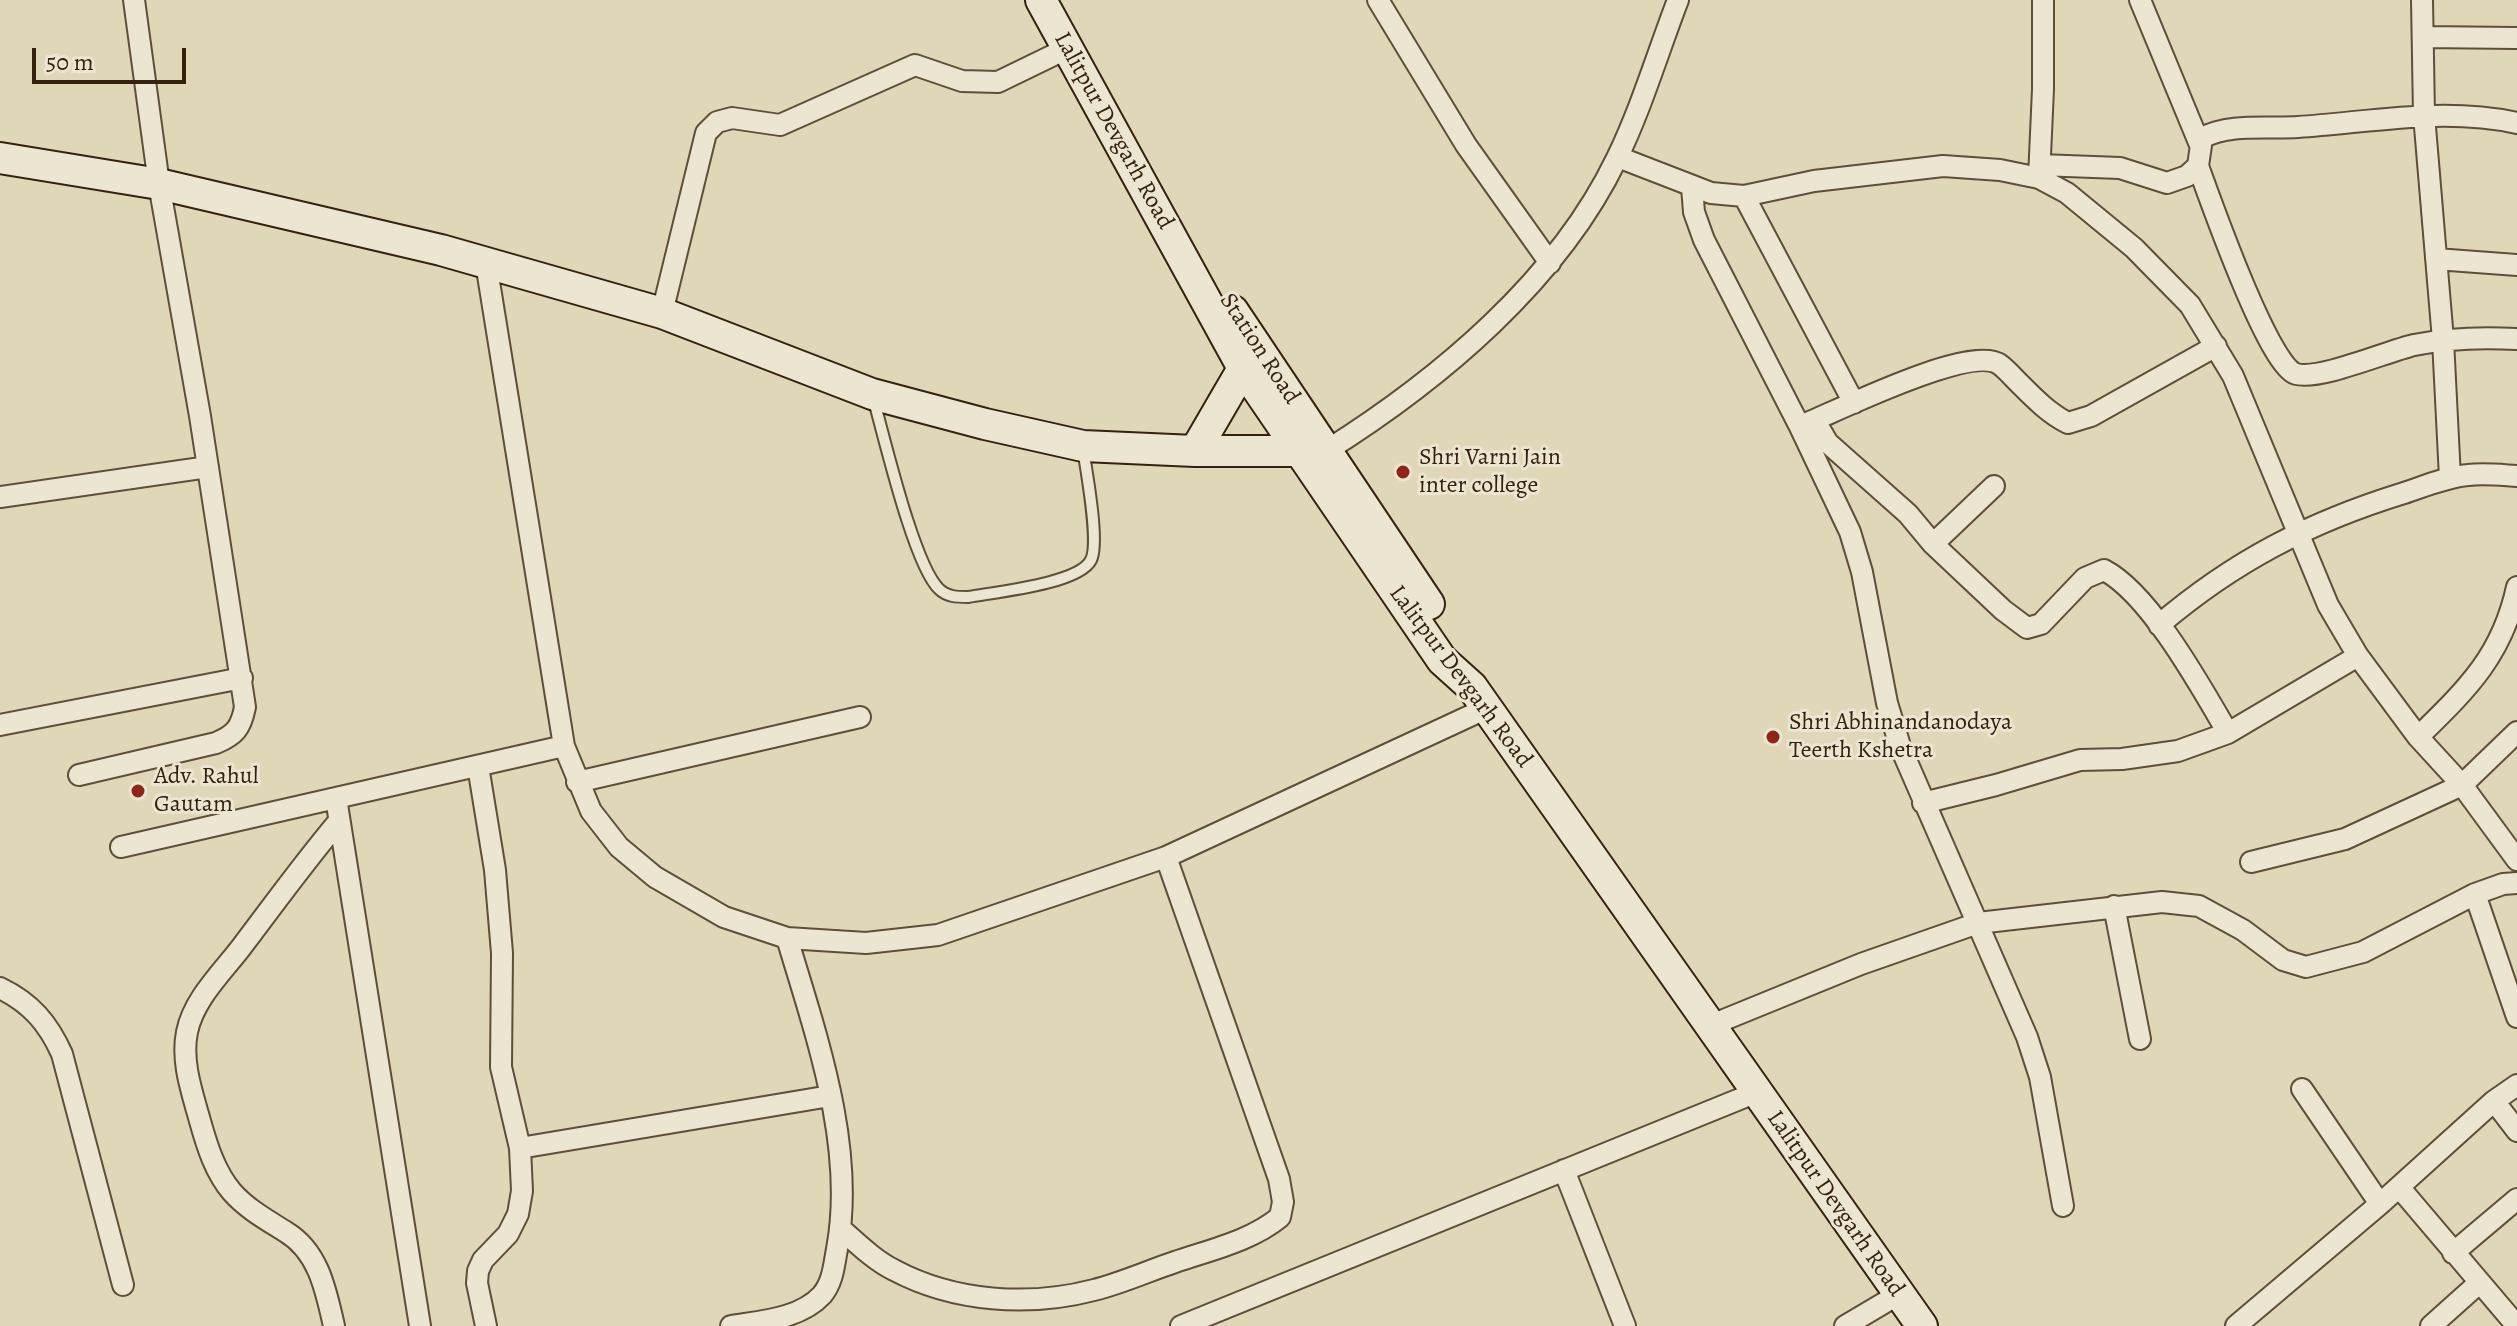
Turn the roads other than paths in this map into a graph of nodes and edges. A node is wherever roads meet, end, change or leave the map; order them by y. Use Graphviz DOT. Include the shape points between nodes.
graph roads {
  1 [pos="134,0"];
  2 [pos="1041,0"];
  3 [pos="1063,0"];
  4 [pos="1378,0"];
  5 [pos="1678,0"];
  6 [pos="2043,0"];
  7 [pos="2140,0"];
  8 [pos="2422,0"];
  9 [pos="2423,37"];
  10 [pos="2517,38"];
  11 [pos="1068,48"];
  12 [pos="2424,115"];
  13 [pos="2517,123"];
  14 [pos="2200,145"];
  15 [pos="1618,157"];
  16 [pos="0,158"];
  17 [pos="2198,166"];
  18 [pos="2040,171"];
  19 [pos="159,184"];
  20 [pos="1692,187"];
  21 [pos="1744,196"];
  22 [pos="2436,259"];
  23 [pos="486,263"];
  24 [pos="1550,263"];
  25 [pos="2517,265"];
  26 [pos="662,313"];
  27 [pos="2517,339"];
  28 [pos="2443,340"];
  29 [pos="2216,346"];
  30 [pos="1249,358"];
  31 [pos="872,394"];
  32 [pos="1854,403"];
  33 [pos="1807,424"];
  34 [pos="1083,446"];
  35 [pos="1195,451"];
  36 [pos="1312,451"];
  37 [pos="208,467"];
  38 [pos="2517,476"];
  39 [pos="2450,478"];
  40 [pos="1994,486"];
  41 [pos="0,497"];
  42 [pos="2298,532"];
  43 [pos="1933,544"];
  44 [pos="2517,587"];
  45 [pos="2159,625"];
  46 [pos="2358,656"];
  47 [pos="242,678"];
  48 [pos="1479,698"];
  49 [pos="860,717"];
  50 [pos="0,725"];
  51 [pos="2517,732"];
  52 [pos="2228,733"];
  53 [pos="2418,737"];
  54 [pos="564,746"];
  55 [pos="478,766"];
  56 [pos="79,775"];
  57 [pos="577,782"];
  58 [pos="2462,785"];
  59 [pos="336,798"];
  60 [pos="1923,803"];
  61 [pos="339,821"];
  62 [pos="2508,831"];
  63 [pos="121,847"];
  64 [pos="1166,857"];
  65 [pos="2517,860"];
  66 [pos="2251,862"];
  67 [pos="2517,883"];
  68 [pos="2475,894"];
  69 [pos="2114,906"];
  70 [pos="1978,923"];
  71 [pos="787,938"];
  72 [pos="0,988"];
  73 [pos="2517,1017"];
  74 [pos="1709,1026"];
  75 [pos="2140,1039"];
  76 [pos="2517,1085"];
  77 [pos="2302,1089"];
  78 [pos="1757,1092"];
  79 [pos="830,1096"];
  80 [pos="2494,1101"];
  81 [pos="2517,1131"];
  82 [pos="520,1148"];
  83 [pos="1564,1170"];
  84 [pos="2399,1187"];
  85 [pos="2517,1199"];
  86 [pos="2380,1204"];
  87 [pos="2063,1206"];
  88 [pos="841,1229"];
  89 [pos="2453,1253"];
  90 [pos="2479,1283"];
  91 [pos="123,1285"];
  92 [pos="1899,1294"];
  93 [pos="334,1326"];
  94 [pos="420,1326"];
  95 [pos="486,1326"];
  96 [pos="731,1326"];
  97 [pos="1181,1326"];
  98 [pos="1625,1326"];
  99 [pos="1845,1326"];
  100 [pos="1922,1326"];
  101 [pos="2236,1326"];
  102 [pos="2431,1326"];
  103 [pos="2517,1326"];
  1 -- 19 [label="street"];
  2 -- 11 [label="main road, Lalitpur Devgarh Road"];
  3 -- 30 [label="main road, Station Road" via="1226,299"];
  4 -- 24 [label="street" via="1466,145"];
  5 -- 15 [label="street"];
  6 -- 18 [label="street"];
  7 -- 14 [label="street"];
  8 -- 9 [label="street"];
  9 -- 10 [label="street"];
  9 -- 12 [label="street"];
  11 -- 26 [label="street" via="998,82 962,81 915,65 780,125 732,118 717,122 706,133"];
  11 -- 30 [label="main road, Lalitpur Devgarh Road"];
  12 -- 13 [label="street"];
  12 -- 14 [label="street" via="2216,130"];
  12 -- 22 [label="street"];
  14 -- 17 [label="street"];
  15 -- 20 [label="street"];
  15 -- 24 [label="street"];
  16 -- 19 [label="main road"];
  17 -- 18 [label="street" via="2167,183 2120,168"];
  17 -- 28 [label="street" via="2263,332 2286,369 2314,374"];
  18 -- 21 [label="street" via="1943,166 1814,181"];
  18 -- 29 [label="street" via="2134,248 2190,305"];
  19 -- 23 [label="main road"];
  19 -- 37 [label="street"];
  20 -- 21 [label="street"];
  20 -- 33 [label="street" via="1704,240"];
  21 -- 32 [label="street"];
  22 -- 25 [label="street"];
  22 -- 28 [label="street"];
  23 -- 26 [label="main road"];
  23 -- 54 [label="street"];
  24 -- 36 [label="street" via="1422,386"];
  26 -- 31 [label="main road"];
  27 -- 28 [label="street"];
  28 -- 39 [label="street"];
  29 -- 32 [label="street" via="2091,416 2068,423 2052,415 1998,363 1985,360 1901,382"];
  29 -- 42 [label="street"];
  30 -- 35 [label="main road"];
  30 -- 36 [label="main road, Lalitpur Devgarh Road"];
  31 -- 34 [label="main road"];
  31 -- 34 [label="lane" via="916,544 929,575 952,597 1065,578 1087,565 1094,536"];
  32 -- 33 [label="street"];
  33 -- 43 [label="street" via="1908,514"];
  33 -- 60 [label="street" via="1850,532 1887,703"];
  34 -- 35 [label="main road"];
  35 -- 36 [label="main road"];
  36 -- 48 [label="main road, Lalitpur Devgarh Road" via="1442,660"];
  37 -- 41 [label="street"];
  37 -- 47 [label="street"];
  38 -- 39 [label="street"];
  39 -- 42 [label="street"];
  40 -- 43 [label="street"];
  42 -- 45 [label="street" via="2231,570"];
  42 -- 46 [label="street" via="2328,605"];
  43 -- 45 [label="street" via="2027,628 2041,624 2085,578 2104,570 2119,578"];
  44 -- 53 [label="street" via="2502,638 2474,681"];
  45 -- 52 [label="street"];
  46 -- 52 [label="street"];
  46 -- 53 [label="street"];
  47 -- 50 [label="street"];
  47 -- 56 [label="street" via="245,707 233,735"];
  48 -- 64 [label="street"];
  48 -- 74 [label="main road, Lalitpur Devgarh Road"];
  49 -- 57 [label="street"];
  51 -- 58 [label="street"];
  52 -- 60 [label="street" via="2178,751 2080,760"];
  53 -- 58 [label="street"];
  54 -- 55 [label="street"];
  54 -- 57 [label="street"];
  55 -- 59 [label="street"];
  55 -- 82 [label="street" via="501,939 501,1067"];
  57 -- 71 [label="street" via="619,847 655,877 724,917"];
  58 -- 62 [label="street"];
  58 -- 66 [label="street" via="2345,839"];
  59 -- 61 [label="street"];
  59 -- 63 [label="street"];
  60 -- 70 [label="street"];
  61 -- 93 [label="street" via="206,992 187,1029 185,1057 217,1172 233,1194 303,1247 324,1284"];
  61 -- 94 [label="street"];
  62 -- 65 [label="street"];
  64 -- 71 [label="street" via="938,935 866,943"];
  64 -- 88 [label="street" via="1279,1179 1280,1217 1238,1240 1096,1289 1020,1301 975,1296 893,1270"];
  67 -- 68 [label="street"];
  68 -- 69 [label="street" via="2363,952 2306,967 2283,960 2199,906"];
  68 -- 73 [label="street"];
  69 -- 70 [label="street"];
  69 -- 75 [label="street"];
  70 -- 74 [label="street"];
  70 -- 87 [label="street" via="2040,1077"];
  71 -- 79 [label="street"];
  72 -- 91 [label="street" via="41,1017 62,1054"];
  74 -- 78 [label="main road, Lalitpur Devgarh Road"];
  76 -- 80 [label="street"];
  77 -- 86 [label="street"];
  78 -- 83 [label="street"];
  78 -- 92 [label="main road, Lalitpur Devgarh Road"];
  79 -- 82 [label="street"];
  79 -- 88 [label="street" via="839,1144"];
  80 -- 81 [label="street"];
  80 -- 84 [label="street"];
  82 -- 95 [label="street" via="518,1214 478,1271"];
  83 -- 97 [label="street"];
  83 -- 98 [label="street"];
  84 -- 86 [label="street"];
  84 -- 89 [label="street"];
  85 -- 89 [label="street"];
  86 -- 101 [label="street"];
  88 -- 96 [label="street" via="831,1280 821,1295 789,1314"];
  89 -- 90 [label="street"];
  90 -- 102 [label="street"];
  90 -- 103 [label="street"];
  92 -- 99 [label="street"];
  92 -- 100 [label="main road, Lalitpur Devgarh Road"];
}
